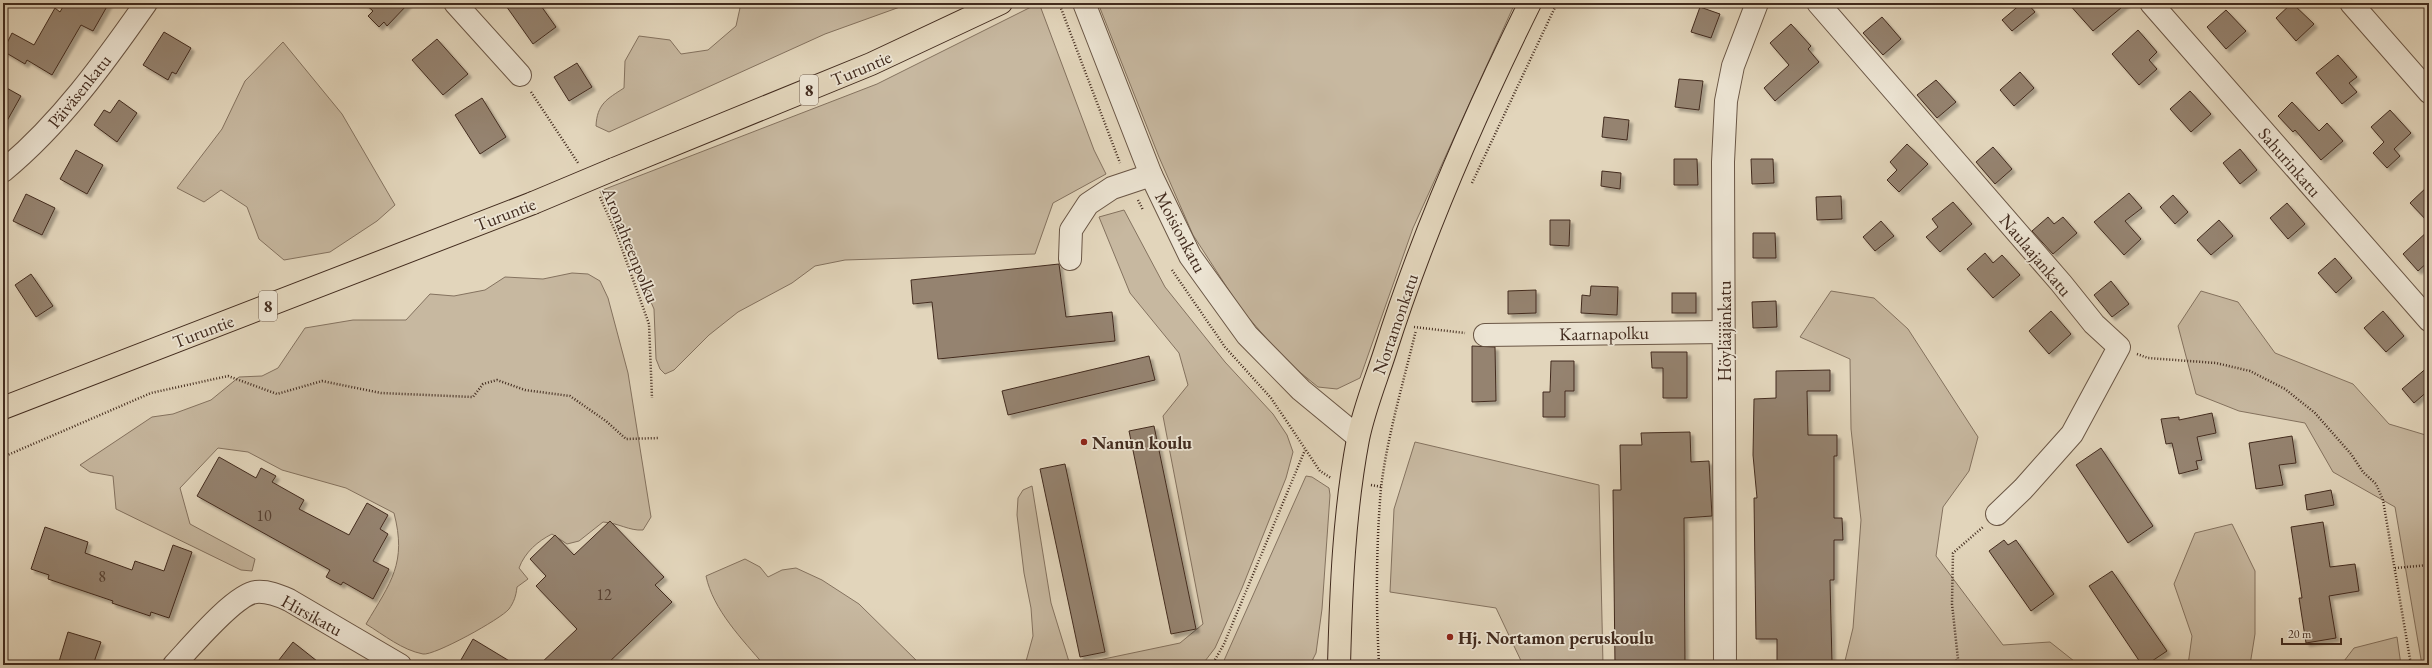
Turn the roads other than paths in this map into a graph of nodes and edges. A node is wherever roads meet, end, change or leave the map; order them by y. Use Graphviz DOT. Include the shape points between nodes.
graph roads {
  1 [pos="146,3"];
  2 [pos="456,3"];
  3 [pos="1001,3"];
  4 [pos="1084,3"];
  5 [pos="1530,3"];
  6 [pos="1757,3"];
  7 [pos="1818,3"];
  8 [pos="2151,3"];
  9 [pos="2351,3"];
  10 [pos="520,75"];
  11 [pos="2429,92"];
  12 [pos="3,171"];
  13 [pos="1151,175"];
  14 [pos="1070,259"];
  15 [pos="2429,320"];
  16 [pos="1723,332"];
  17 [pos="1485,335"];
  18 [pos="3,408"];
  19 [pos="1358,437"];
  20 [pos="1997,514"];
  21 [pos="174,665"];
  22 [pos="400,665"];
  23 [pos="1339,665"];
  24 [pos="1726,665"];
  1 -- 12 [label="street, Päiväsenkatu" via="86,86 46,131"];
  2 -- 10 [label="street"];
  3 -- 18 [label="main road, Turuntie / 8, bridge" via="871,64 533,203"];
  4 -- 13 [label="street, Moisionkatu"];
  5 -- 19 [label="main road, Nortamonkatu" via="1475,120 1436,214 1394,323"];
  6 -- 16 [label="street, Höylääjänkatu" via="1735,60 1726,101 1723,162"];
  7 -- 20 [label="street, Naulaajankatu" via="2094,324 2119,347 2072,434"];
  8 -- 15 [label="street, Sahurinkatu"];
  9 -- 11 [label="street"];
  13 -- 14 [label="street" via="1112,188 1088,204 1071,230"];
  13 -- 19 [label="street, Moisionkatu" via="1190,256 1247,336 1301,390"];
  16 -- 17 [label="street, Kaarnapolku"];
  16 -- 24 [label="street, Höylääjänkatu"];
  19 -- 23 [label="main road, Nortamonkatu" via="1351,482 1342,588"];
  21 -- 22 [label="street, Hirsikatu" via="243,596 256,592 272,592"];
}
